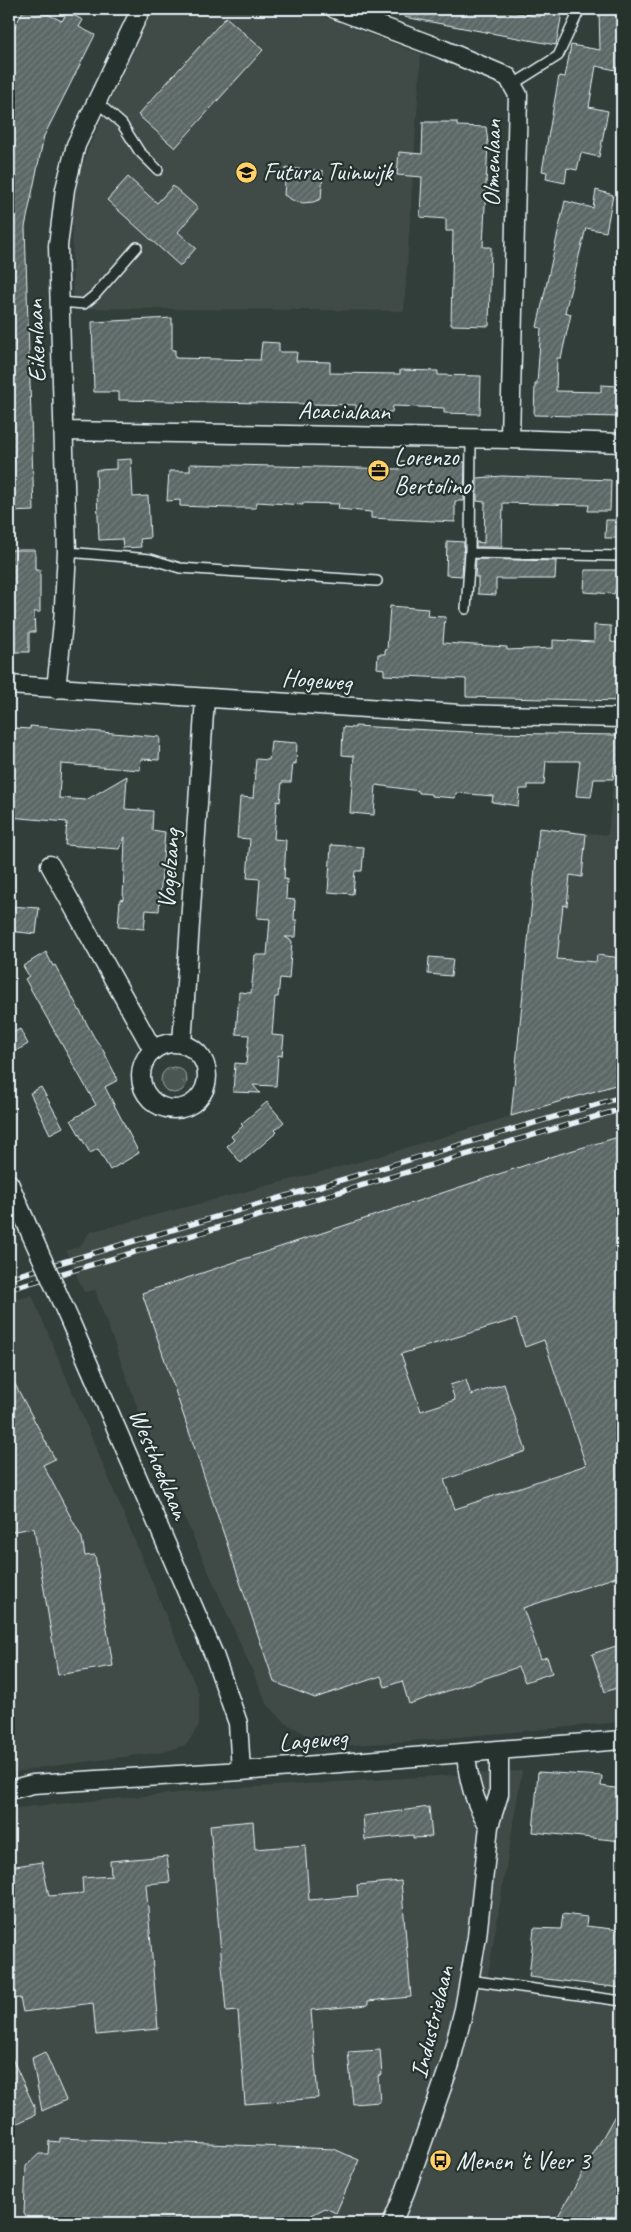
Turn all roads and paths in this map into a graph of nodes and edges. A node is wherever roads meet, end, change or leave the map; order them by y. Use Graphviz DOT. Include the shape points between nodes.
graph roads {
  1 [pos="141,9"];
  2 [pos="335,9"];
  3 [pos="580,9"];
  4 [pos="512,85"];
  5 [pos="96,102"];
  6 [pos="158,170"];
  7 [pos="137,247"];
  8 [pos="60,302"];
  9 [pos="64,431"];
  10 [pos="471,438"];
  11 [pos="510,439"];
  12 [pos="622,443"];
  13 [pos="66,552"];
  14 [pos="470,552"];
  15 [pos="622,556"];
  16 [pos="377,581"];
  17 [pos="466,609"];
  18 [pos="9,684"];
  19 [pos="56,689"];
  20 [pos="205,698"];
  21 [pos="622,718"];
  22 [pos="50,865"];
  23 [pos="182,1044"];
  24 [pos="153,1050"];
  25 [pos="9,1183"];
  26 [pos="622,1740"];
  27 [pos="499,1750"];
  28 [pos="466,1753"];
  29 [pos="241,1771"];
  30 [pos="9,1790"];
  31 [pos="489,1826"];
  32 [pos="469,1980"];
  33 [pos="622,2000"];
  34 [pos="392,2223"];
  1 -- 5 [label="street, Eikenlaan"];
  2 -- 4 [label="street, Olmenlaan" via="450,53 508,78"];
  3 -- 4 [label="lane" via="558,56"];
  4 -- 11 [label="street, Olmenlaan" via="518,95"];
  5 -- 6 [label="lane" via="122,124 139,151"];
  5 -- 8 [label="street, Eikenlaan" via="76,145 65,189 58,246"];
  7 -- 8 [label="lane" via="84,304"];
  8 -- 9 [label="street, Eikenlaan"];
  9 -- 10 [label="street, Acacialaan"];
  9 -- 13 [label="street, Eikenlaan"];
  10 -- 11 [label="street, Acacialaan"];
  10 -- 14 [label="lane"];
  11 -- 12 [label="street, Acacialaan"];
  13 -- 16 [label="lane" via="150,559 180,568"];
  13 -- 19 [label="street, Eikenlaan"];
  14 -- 15 [label="lane"];
  14 -- 17 [label="lane"];
  18 -- 19 [label="street, Hogeweg"];
  19 -- 20 [label="street, Hogeweg"];
  20 -- 21 [label="street, Hogeweg" via="460,714"];
  20 -- 23 [label="street, Vogelzang"];
  22 -- 24 [label="street"];
  23 -- 24 [label="street" via="170,1043"];
  23 -- 24 [label="street" via="197,1052 207,1073 201,1095 193,1104 180,1109 156,1105 142,1087 141,1070"];
  25 -- 29 [label="street, Westhoeklaan, bridge" via="214,1655 238,1723"];
  26 -- 27 [label="street, Lageweg"];
  27 -- 28 [label="street, Lageweg"];
  27 -- 31 [label="street, Industrielaan" via="499,1794"];
  28 -- 29 [label="street, Lageweg"];
  28 -- 31 [label="street" via="468,1780"];
  29 -- 30 [label="street, Lageweg" via="33,1784"];
  31 -- 32 [label="street, Industrielaan"];
  32 -- 33 [label="lane"];
  32 -- 34 [label="street, Industrielaan" via="450,2064 406,2192"];
}
